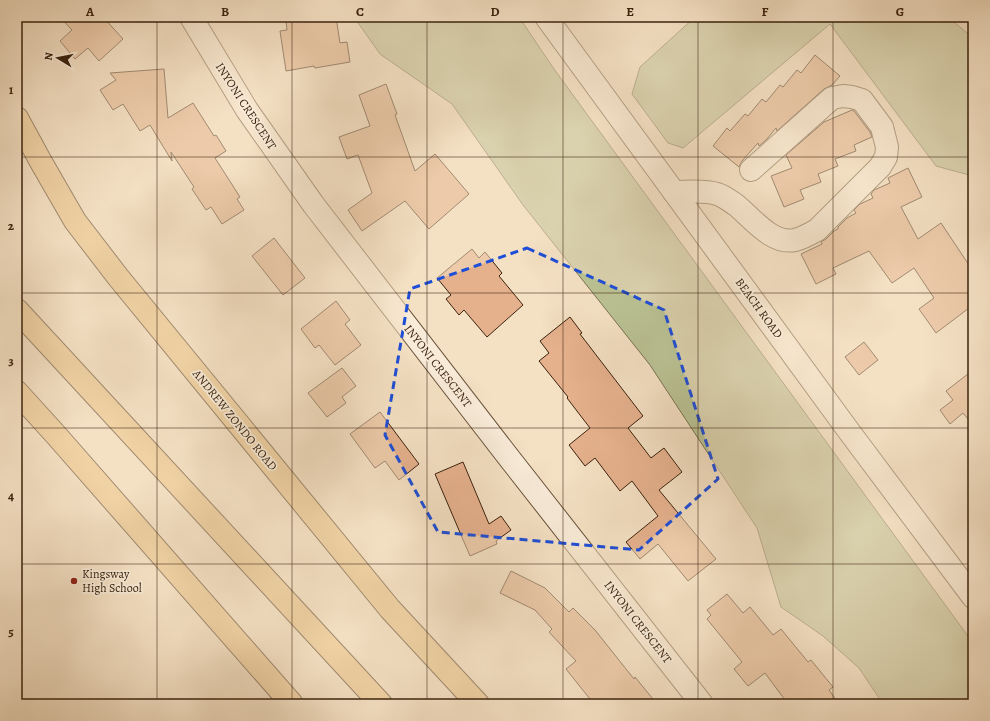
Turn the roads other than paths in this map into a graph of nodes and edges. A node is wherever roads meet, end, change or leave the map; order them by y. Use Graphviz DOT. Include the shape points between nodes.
graph roads {
  1 [pos="191,17"];
  2 [pos="546,17"];
  3 [pos="17,118"];
  4 [pos="751,170"];
  5 [pos="674,192"];
  6 [pos="17,310"];
  7 [pos="17,392"];
  8 [pos="973,597"];
  9 [pos="292,704"];
  10 [pos="381,704"];
  11 [pos="478,704"];
  12 [pos="702,704"];
  1 -- 12 [label="street, INYONI CRESCENT" via="247,110 313,204"];
  2 -- 5 [label="street, BEACH ROAD"];
  3 -- 11 [label="main road, ANDREW ZONDO ROAD" via="75,221 118,277 390,610"];
  4 -- 5 [label="street" via="832,98 843,96 862,100 882,127 887,147 886,157 880,167 817,230 806,237 794,240 781,240 762,230 731,201 718,194"];
  5 -- 8 [label="street, BEACH ROAD"];
  6 -- 10 [label="main road"];
  7 -- 9 [label="main road"];
}
